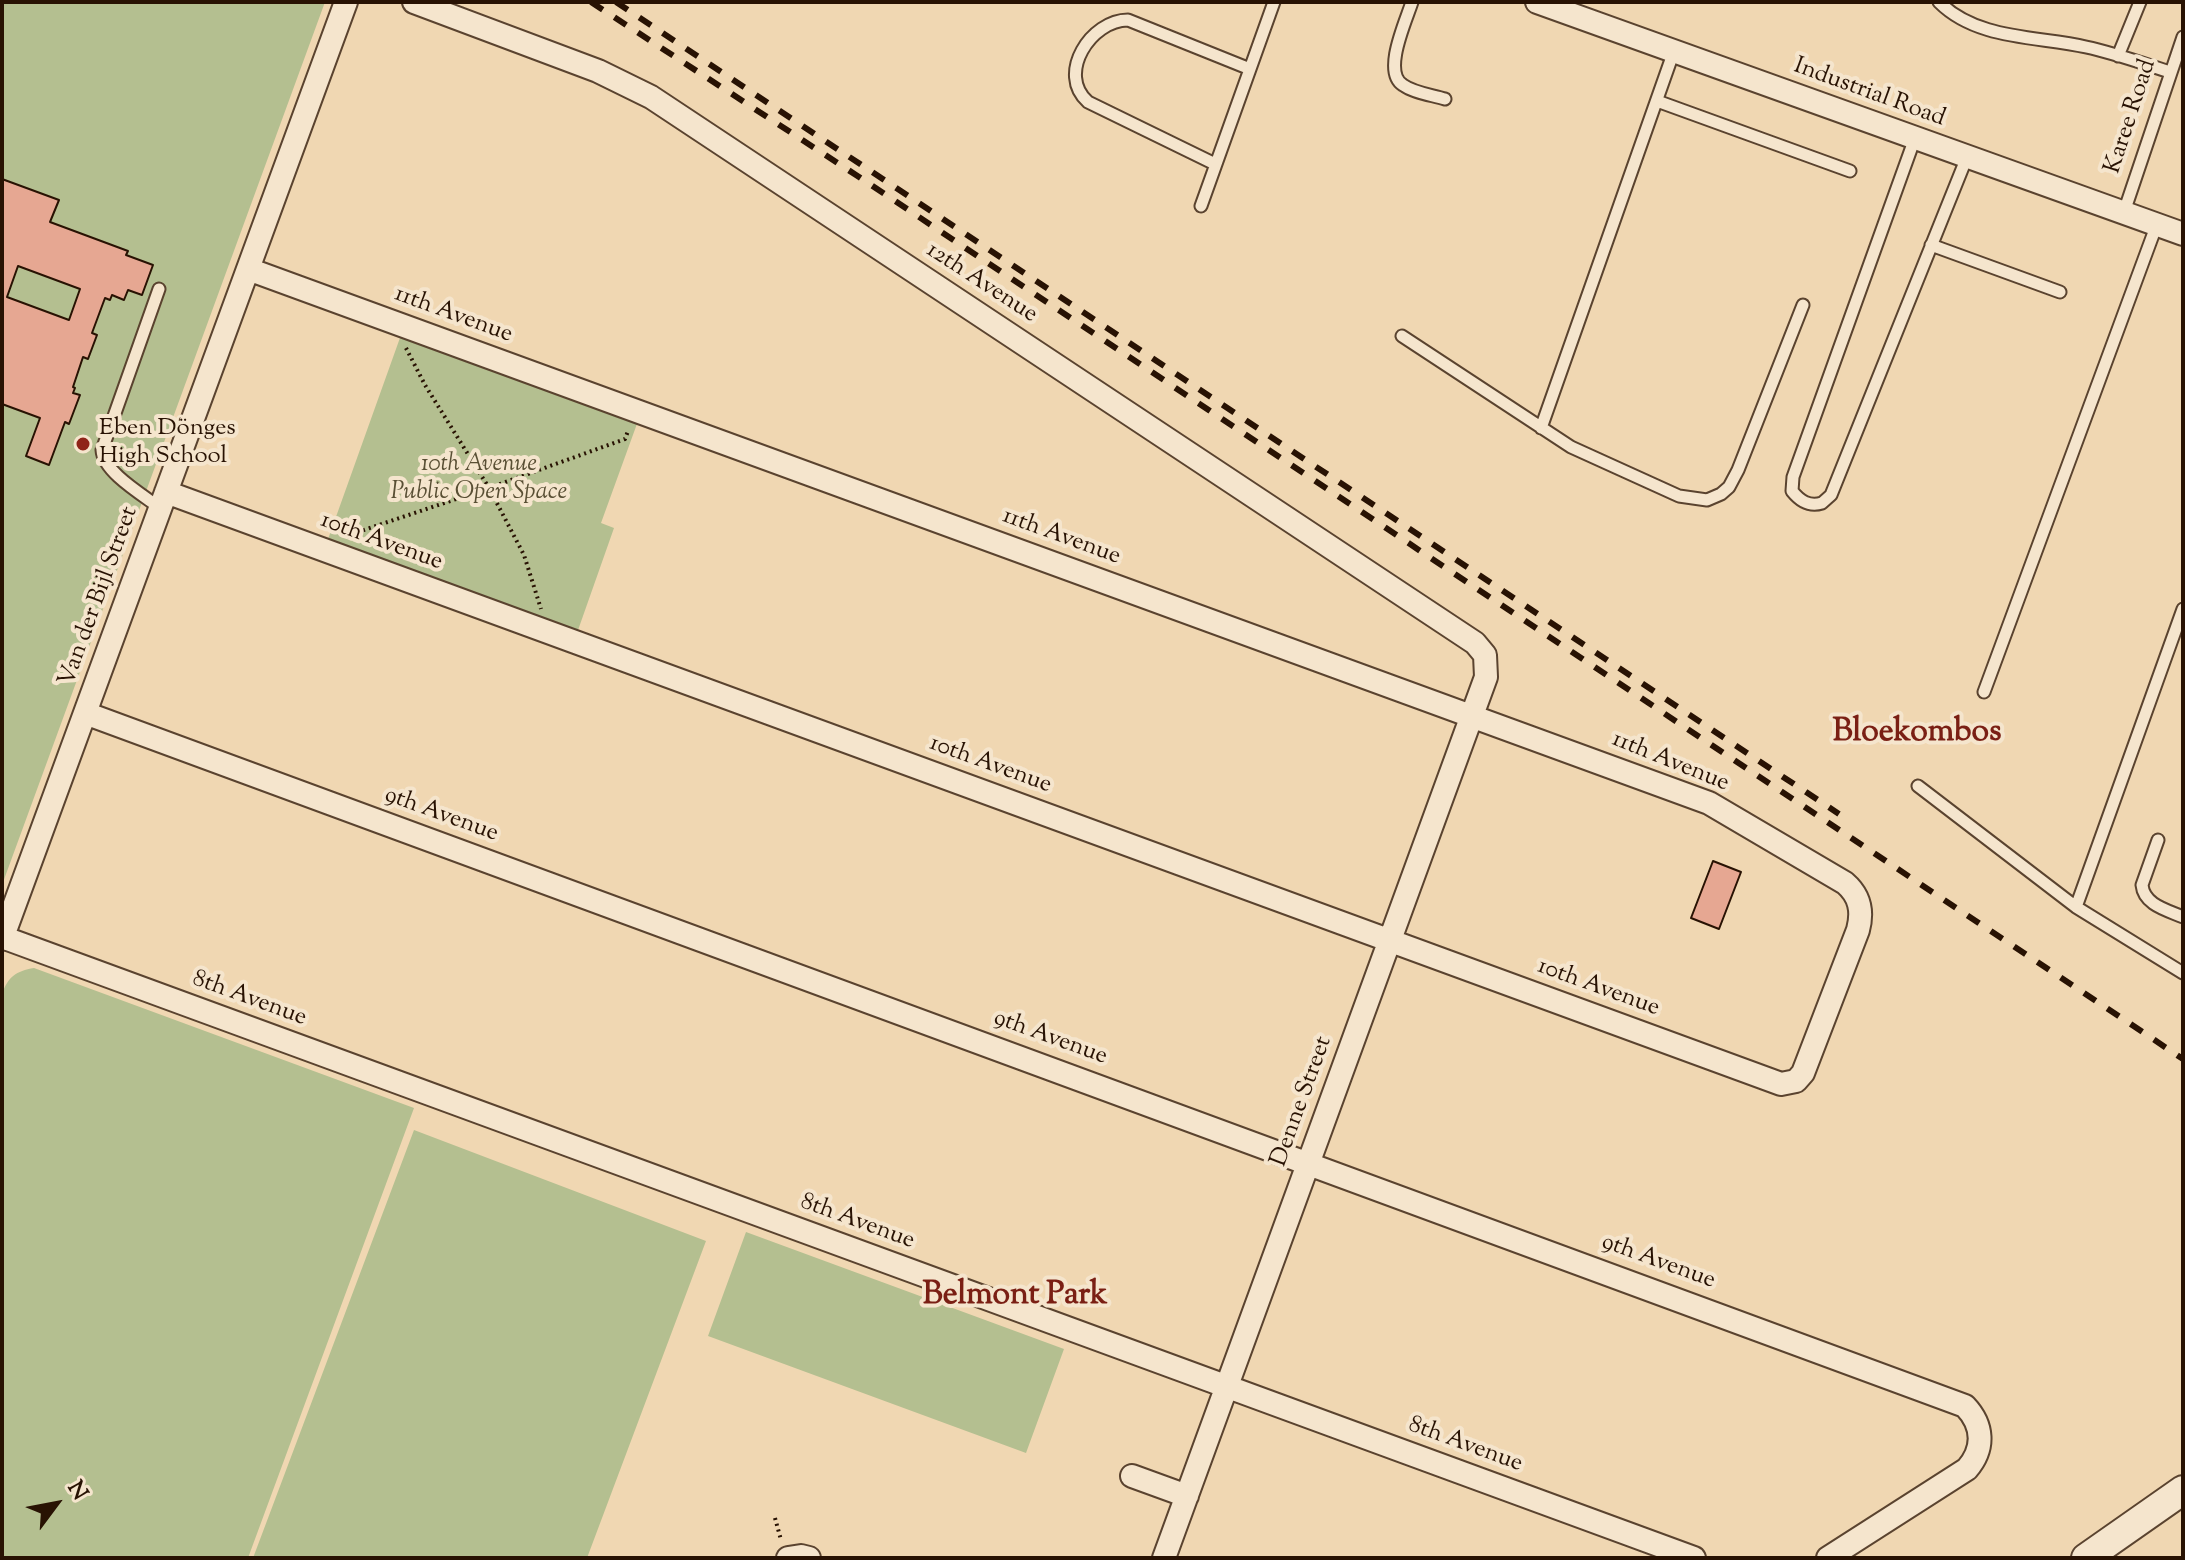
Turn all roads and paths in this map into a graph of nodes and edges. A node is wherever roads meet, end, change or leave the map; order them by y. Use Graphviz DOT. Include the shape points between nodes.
graph roads {
  1 [pos="346,2"];
  2 [pos="414,2"];
  3 [pos="1274,2"];
  4 [pos="1412,2"];
  5 [pos="1537,2"];
  6 [pos="1939,2"];
  7 [pos="2140,2"];
  8 [pos="2183,37"];
  9 [pos="1674,51"];
  10 [pos="2118,56"];
  11 [pos="1250,69"];
  12 [pos="2170,72"];
  13 [pos="1445,99"];
  14 [pos="1657,101"];
  15 [pos="1915,138"];
  16 [pos="1967,157"];
  17 [pos="1215,164"];
  18 [pos="1850,171"];
  19 [pos="1201,206"];
  20 [pos="2124,212"];
  21 [pos="2157,224"];
  22 [pos="2183,234"];
  23 [pos="1931,245"];
  24 [pos="248,269"];
  25 [pos="159,289"];
  26 [pos="2060,292"];
  27 [pos="1803,305"];
  28 [pos="406,326"];
  29 [pos="1402,336"];
  30 [pos="637,411"];
  31 [pos="1541,428"];
  32 [pos="489,488"];
  33 [pos="163,500"];
  34 [pos="325,550"];
  35 [pos="2183,609"];
  36 [pos="541,629"];
  37 [pos="1487,663"];
  38 [pos="1984,692"];
  39 [pos="85,713"];
  40 [pos="1472,716"];
  41 [pos="1918,786"];
  42 [pos="2158,840"];
  43 [pos="2076,907"];
  44 [pos="2183,917"];
  45 [pos="2,938"];
  46 [pos="1389,941"];
  47 [pos="2183,973"];
  48 [pos="1796,1081"];
  49 [pos="1309,1162"];
  50 [pos="1226,1386"];
  51 [pos="1132,1476"];
  52 [pos="2183,1490"];
  53 [pos="1187,1496"];
  54 [pos="788,1558"];
  55 [pos="809,1558"];
  56 [pos="1164,1558"];
  57 [pos="1694,1558"];
  58 [pos="1828,1558"];
  59 [pos="2086,1558"];
  1 -- 24 [label="street, Van der Bijl Street"];
  2 -- 37 [label="street, 12th Avenue" via="617,79 651,97 1475,643"];
  3 -- 11 [label="lane"];
  4 -- 13 [label="lane" via="1393,62 1395,77 1405,87"];
  5 -- 9 [label="street, Industrial Road"];
  6 -- 10 [label="lane" via="1985,29"];
  7 -- 10 [label="lane"];
  8 -- 12 [label="lane, Karee Road"];
  9 -- 14 [label="lane"];
  9 -- 15 [label="street, Industrial Road"];
  10 -- 12 [label="lane"];
  11 -- 17 [label="lane"];
  11 -- 17 [label="lane" via="1128,20 1117,20 1093,34 1078,61 1074,83 1088,102"];
  12 -- 20 [label="lane, Karee Road"];
  14 -- 18 [label="lane"];
  14 -- 31 [label="lane"];
  15 -- 16 [label="street, Industrial Road"];
  15 -- 23 [label="lane" via="1793,477 1792,491 1800,500 1816,505 1831,495"];
  16 -- 20 [label="street, Industrial Road"];
  16 -- 23 [label="lane"];
  17 -- 19 [label="lane"];
  20 -- 21 [label="street, Industrial Road"];
  21 -- 22 [label="street, Industrial Road"];
  21 -- 38 [label="lane"];
  23 -- 26 [label="lane"];
  24 -- 28 [label="street, 11th Avenue"];
  24 -- 33 [label="street, Van der Bijl Street"];
  25 -- 33 [label="lane" via="102,457 111,470"];
  27 -- 31 [label="lane" via="1738,470 1721,494 1707,500 1679,496 1590,457"];
  28 -- 30 [label="street, 11th Avenue"];
  28 -- 32 [label="path" via="404,345"];
  29 -- 31 [label="lane"];
  30 -- 32 [label="path" via="625,439"];
  30 -- 40 [label="street, 11th Avenue"];
  32 -- 34 [label="path" via="334,539"];
  32 -- 36 [label="path" via="524,555 544,617"];
  33 -- 34 [label="street, 10th Avenue"];
  33 -- 39 [label="street, Van der Bijl Street"];
  34 -- 36 [label="street, 10th Avenue"];
  35 -- 43 [label="lane"];
  36 -- 46 [label="street, 10th Avenue"];
  37 -- 40 [label="street, Denne Street"];
  39 -- 45 [label="street, Van der Bijl Street"];
  39 -- 49 [label="street, 9th Avenue"];
  40 -- 46 [label="street, Denne Street"];
  40 -- 48 [label="street, 11th Avenue" via="1709,803 1845,883 1859,901 1860,920"];
  41 -- 43 [label="lane"];
  42 -- 44 [label="lane" via="2142,892"];
  43 -- 47 [label="lane"];
  45 -- 50 [label="street, 8th Avenue"];
  46 -- 48 [label="street, 10th Avenue" via="1781,1084"];
  46 -- 49 [label="street, Denne Street"];
  49 -- 50 [label="street, Denne Street"];
  49 -- 58 [label="street, 9th Avenue" via="1955,1400 1972,1413 1980,1433 1978,1453 1967,1469"];
  50 -- 53 [label="street, Denne Street"];
  50 -- 57 [label="street, 8th Avenue"];
  51 -- 53 [label="street"];
  52 -- 59 [label="street"];
  53 -- 56 [label="street, Denne Street"];
  54 -- 55 [label="street"];
}
